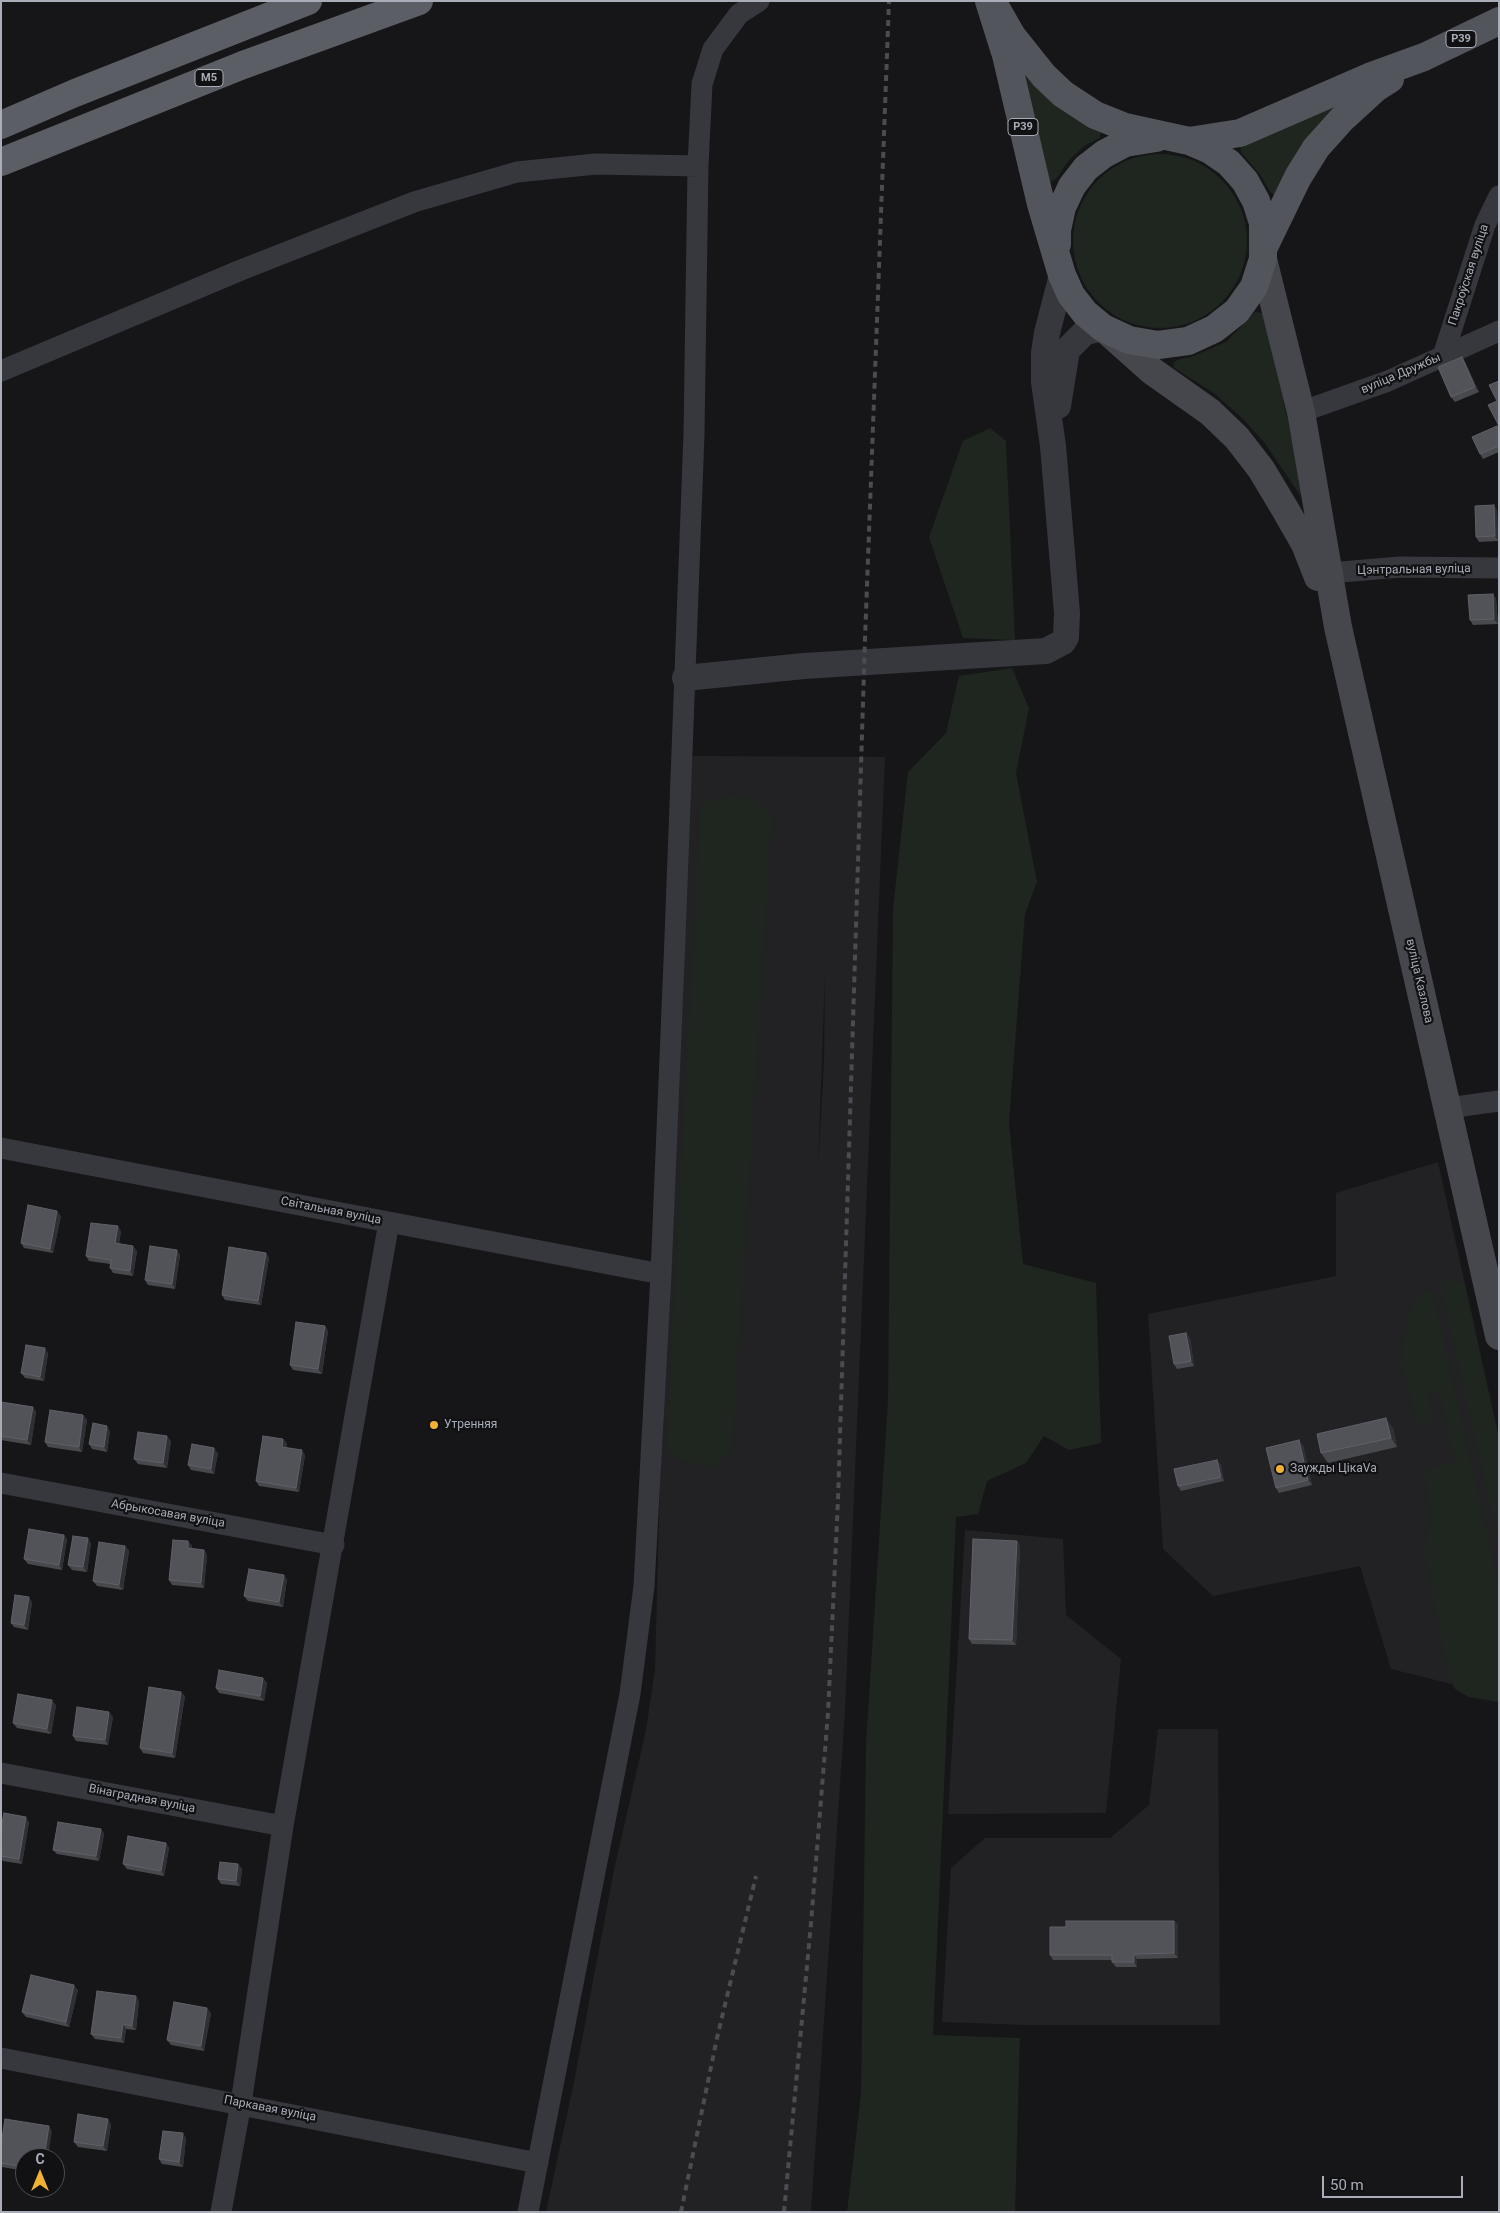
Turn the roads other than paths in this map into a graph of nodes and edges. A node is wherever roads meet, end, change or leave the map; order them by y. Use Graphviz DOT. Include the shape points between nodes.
graph roads {
  1 [pos="308,1"];
  2 [pos="419,1"];
  3 [pos="759,1"];
  4 [pos="991,1"];
  5 [pos="1499,21"];
  6 [pos="1424,57"];
  7 [pos="1,125"];
  8 [pos="1180,139"];
  9 [pos="1,162"];
  10 [pos="698,166"];
  11 [pos="1499,196"];
  12 [pos="1264,252"];
  13 [pos="1059,264"];
  14 [pos="1103,328"];
  15 [pos="1499,331"];
  16 [pos="1443,356"];
  17 [pos="1,371"];
  18 [pos="1301,412"];
  19 [pos="1054,446"];
  20 [pos="1499,568"];
  21 [pos="1329,573"];
  22 [pos="1338,627"];
  23 [pos="685,678"];
  24 [pos="1499,1101"];
  25 [pos="1448,1108"];
  26 [pos="1,1148"];
  27 [pos="389,1222"];
  28 [pos="661,1274"];
  29 [pos="1499,1336"];
  30 [pos="1,1483"];
  31 [pos="334,1545"];
  32 [pos="1,1773"];
  33 [pos="283,1826"];
  34 [pos="1,2058"];
  35 [pos="241,2103"];
  36 [pos="538,2162"];
  37 [pos="220,2212"];
  38 [pos="528,2212"];
  1 -- 7 [label="highway"];
  2 -- 9 [label="highway, М5" via="243,65"];
  3 -- 10 [label="street" via="739,14 712,49 702,84"];
  4 -- 8 [label="main road, Р39" via="1012,36 1063,94 1095,115 1125,127"];
  4 -- 13 [label="main road, Р39"];
  5 -- 6 [label="main road, Р39"];
  6 -- 8 [label="main road, Р39" via="1369,77 1240,133"];
  6 -- 12 [label="main road, Р39" via="1376,88 1316,148 1298,178"];
  8 -- 12 [label="main road, Р39" via="1210,150 1229,163 1245,181 1263,223"];
  8 -- 13 [label="main road, Р39" via="1147,138 1125,144 1086,168 1062,207 1057,230"];
  10 -- 17 [label="street" via="596,164 517,172 414,202 241,270"];
  10 -- 23 [label="street" via="694,434"];
  11 -- 16 [label="street, Пакроўская вуліца" via="1485,225"];
  12 -- 14 [label="main road, Р39" via="1254,287 1237,311 1214,330 1188,341 1158,345 1129,340"];
  12 -- 18 [label="main road"];
  13 -- 14 [label="main road, Р39" via="1071,295"];
  13 -- 19 [label="street" via="1044,352 1044,382"];
  14 -- 19 [label="street" via="1085,332 1067,350"];
  14 -- 22 [label="main road" via="1152,371 1210,412 1261,468 1305,544"];
  15 -- 16 [label="street, вуліца Дружбы"];
  16 -- 18 [label="street, вуліца Дружбы" via="1388,381"];
  18 -- 21 [label="main road"];
  19 -- 23 [label="street" via="1067,613 1066,637 1058,646 1046,650 804,666"];
  20 -- 21 [label="street, Цэнтральная вуліца" via="1400,567"];
  21 -- 22 [label="main road"];
  22 -- 25 [label="main road, вуліца Казлова"];
  23 -- 28 [label="street"];
  24 -- 25 [label="street"];
  25 -- 29 [label="main road, вуліца Казлова"];
  26 -- 27 [label="street, Світальная вуліца"];
  27 -- 28 [label="street, Світальная вуліца"];
  27 -- 31 [label="street"];
  28 -- 36 [label="street" via="644,1586 630,1694"];
  30 -- 31 [label="street, Абрыкосавая вуліца"];
  31 -- 33 [label="street"];
  32 -- 33 [label="street, Вінаградная вуліца"];
  33 -- 35 [label="street"];
  34 -- 35 [label="street, Паркавая вуліца"];
  35 -- 36 [label="street, Паркавая вуліца"];
  35 -- 37 [label="street"];
  36 -- 38 [label="street"];
}
